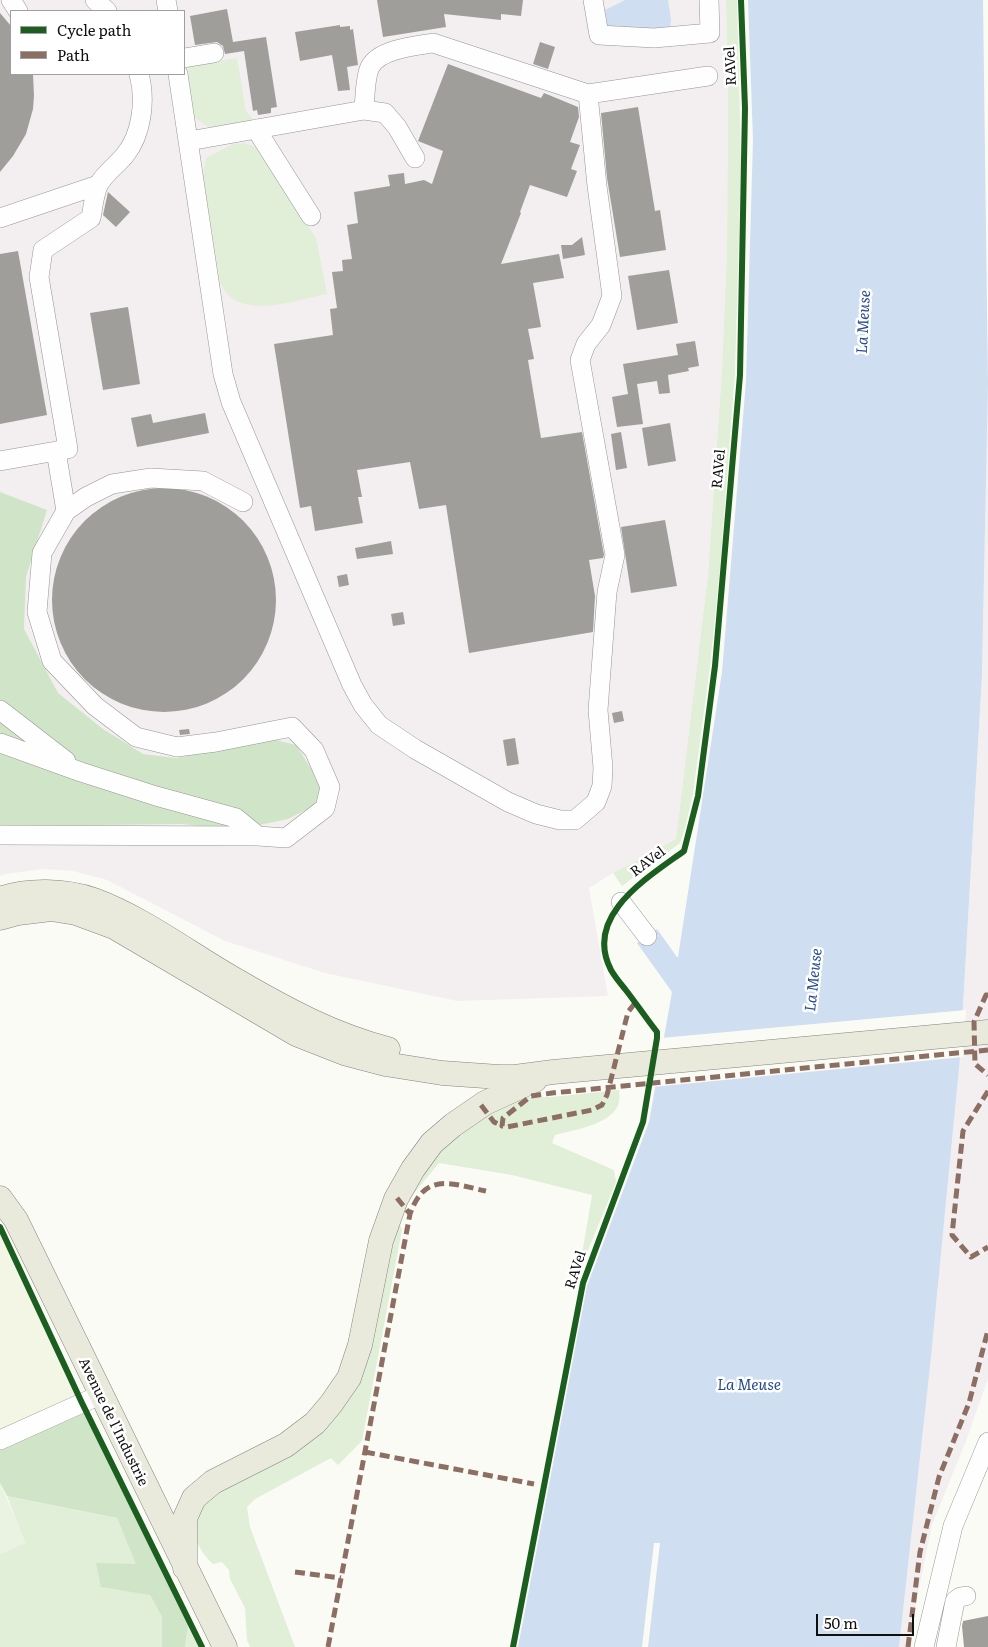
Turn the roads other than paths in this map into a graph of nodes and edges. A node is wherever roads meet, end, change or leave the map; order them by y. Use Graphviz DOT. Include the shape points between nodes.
graph roads {
  1 [pos="95,0"];
  2 [pos="593,0"];
  3 [pos="709,0"];
  4 [pos="106,10"];
  5 [pos="214,53"];
  6 [pos="185,58"];
  7 [pos="139,75"];
  8 [pos="178,75"];
  9 [pos="708,76"];
  10 [pos="588,94"];
  11 [pos="364,110"];
  12 [pos="256,129"];
  13 [pos="189,141"];
  14 [pos="416,158"];
  15 [pos="98,185"];
  16 [pos="311,216"];
  17 [pos="0,218"];
  18 [pos="56,451"];
  19 [pos="0,461"];
  20 [pos="243,502"];
  21 [pos="66,511"];
  22 [pos="0,710"];
  23 [pos="0,742"];
  24 [pos="81,772"];
  25 [pos="0,836"];
  26 [pos="258,836"];
  27 [pos="0,899"];
  28 [pos="621,902"];
  29 [pos="0,918"];
  30 [pos="647,936"];
  31 [pos="988,1032"];
  32 [pos="553,1072"];
  33 [pos="0,1198"];
  34 [pos="100,1395"];
  35 [pos="0,1440"];
  36 [pos="988,1442"];
  37 [pos="185,1568"];
  38 [pos="966,1596"];
  39 [pos="225,1647"];
  40 [pos="924,1647"];
  41 [pos="946,1647"];
  1 -- 4 [label="street"];
  2 -- 3 [label="street" via="599,35 654,38 710,33"];
  5 -- 6 [label="street"];
  7 -- 15 [label="street" via="143,100 135,136 126,154"];
  8 -- 13 [label="street"];
  9 -- 10 [label="street"];
  10 -- 11 [label="street" via="433,43 380,55 370,68"];
  10 -- 13 [label="street" via="612,296 601,324 586,344 580,360 615,556 607,592 598,710 602,786 596,802 575,820 536,814 508,802 415,748 379,725 352,686 231,402 223,374"];
  11 -- 12 [label="street"];
  11 -- 14 [label="street" via="385,113 398,127"];
  12 -- 13 [label="street"];
  12 -- 16 [label="street"];
  15 -- 17 [label="street"];
  15 -- 18 [label="street" via="91,218 43,250 39,277 68,449"];
  18 -- 19 [label="street"];
  18 -- 21 [label="street"];
  20 -- 21 [label="street" via="203,481 151,478 112,484"];
  21 -- 26 [label="street" via="42,553 37,612 52,661 95,706 136,737 177,747 292,726 314,750 330,787 325,808 286,838"];
  22 -- 24 [label="street"];
  23 -- 24 [label="street"];
  24 -- 26 [label="street" via="236,818"];
  25 -- 26 [label="street"];
  27 -- 32 [label="main road" via="44,892 93,900 135,920 310,1022 367,1044 462,1063"];
  28 -- 30 [label="street"];
  29 -- 32 [label="main road" via="51,909 76,913 114,927 296,1034 347,1054 442,1073 499,1077"];
  31 -- 32 [label="main road"];
  32 -- 37 [label="main road" via="485,1103 432,1143 396,1200 388,1219 360,1345 349,1378 315,1423 286,1445 213,1482 194,1498 185,1518"];
  33 -- 34 [label="main road, Avenue de l'Industrie" via="16,1220"];
  34 -- 35 [label="street"];
  34 -- 37 [label="main road, Avenue de l'Industrie"];
  36 -- 40 [label="street" via="953,1526"];
  37 -- 39 [label="main road, Avenue de l'Industrie"];
  38 -- 41 [label="street" via="956,1601"];
}
